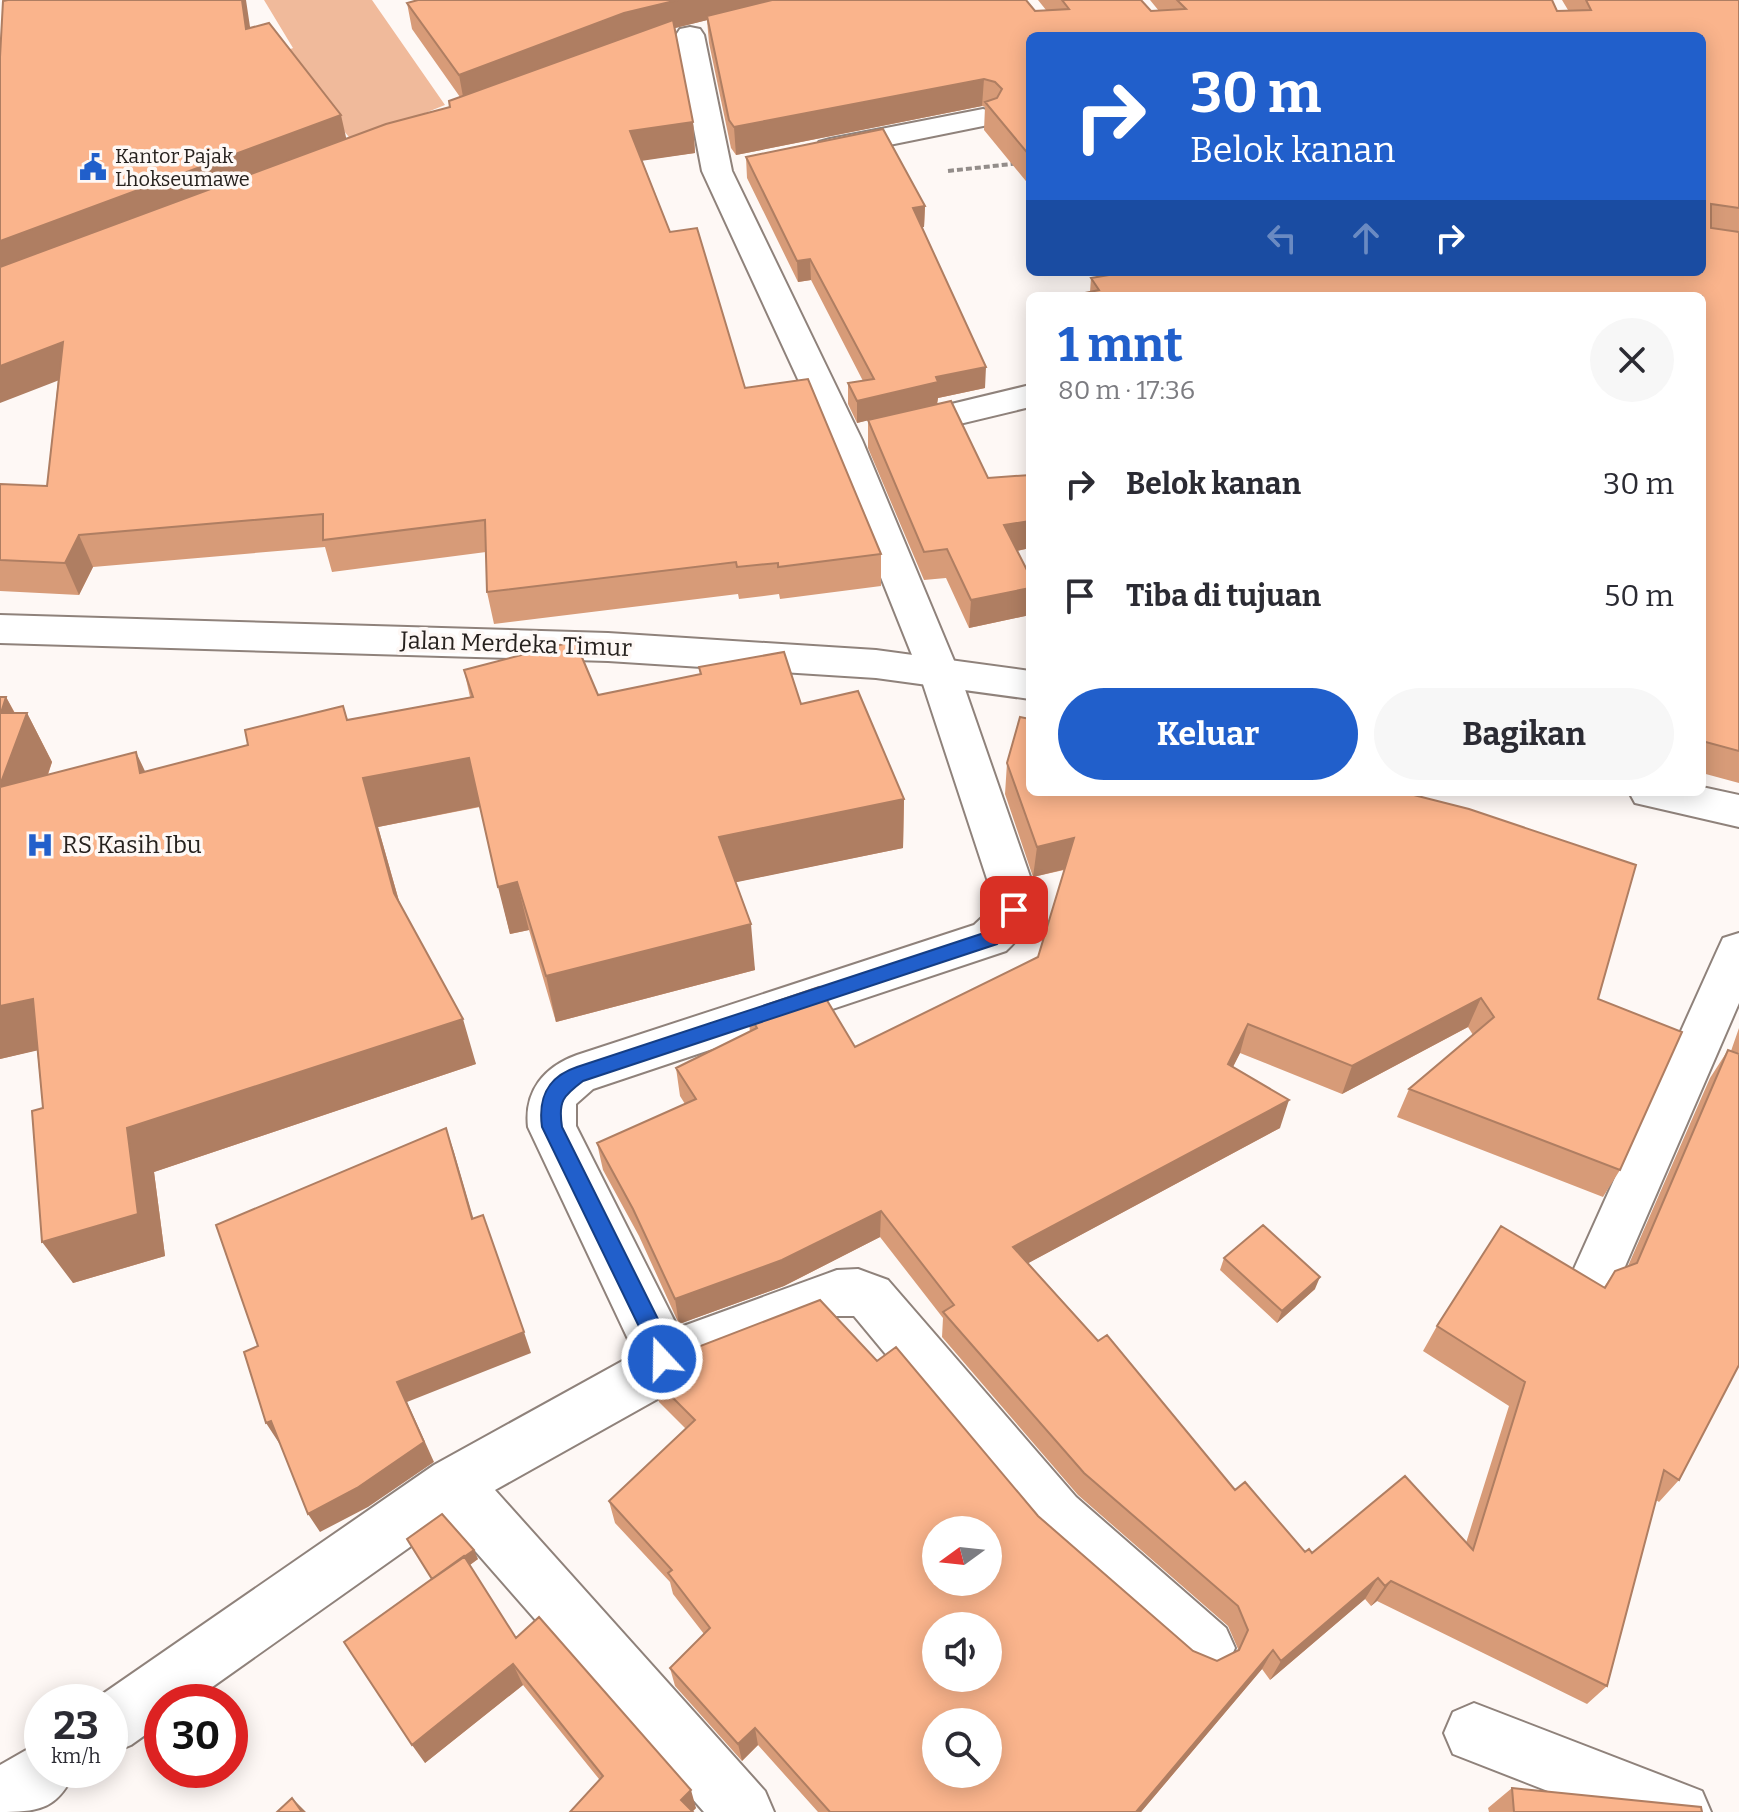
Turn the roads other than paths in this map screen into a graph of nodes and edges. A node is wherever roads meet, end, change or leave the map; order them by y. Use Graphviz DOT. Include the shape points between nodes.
graph roads {
  1 [pos="691,35"];
  2 [pos="983,118"];
  3 [pos="795,155"];
  4 [pos="1026,397"];
  5 [pos="844,440"];
  6 [pos="0,629"];
  7 [pos="940,675"];
  8 [pos="1026,685"];
  9 [pos="1669,796"];
  10 [pos="1739,811"];
  11 [pos="1739,951"];
  12 [pos="1598,1271"];
  13 [pos="662,1359"];
  14 [pos="453,1484"];
  15 [pos="1206,1648"];
  16 [pos="128,1711"];
  17 [pos="1474,1733"];
  18 [pos="24,1784"];
  19 [pos="0,1801"];
  20 [pos="744,1812"];
  21 [pos="1681,1812"];
  1 -- 5 [label="street" via="733,168"];
  2 -- 3 [label="street"];
  4 -- 5 [label="street"];
  5 -- 7 [label="street"];
  6 -- 7 [label="street, Jalan Merdeka Timur" via="608,647 876,664"];
  7 -- 8 [label="street, Jalan Merdeka Timur"];
  7 -- 13 [label="street" via="1013,891 1014,910 1007,924 990,938 577,1075 554,1091 549,1106 552,1127 657,1339"];
  9 -- 10 [label="street"];
  11 -- 12 [label="street"];
  13 -- 14 [label="street" via="651,1374"];
  13 -- 15 [label="street" via="837,1293 870,1297 1056,1516"];
  14 -- 16 [label="street"];
  14 -- 20 [label="street"];
  17 -- 21 [label="street"];
  18 -- 19 [label="street"];
}
